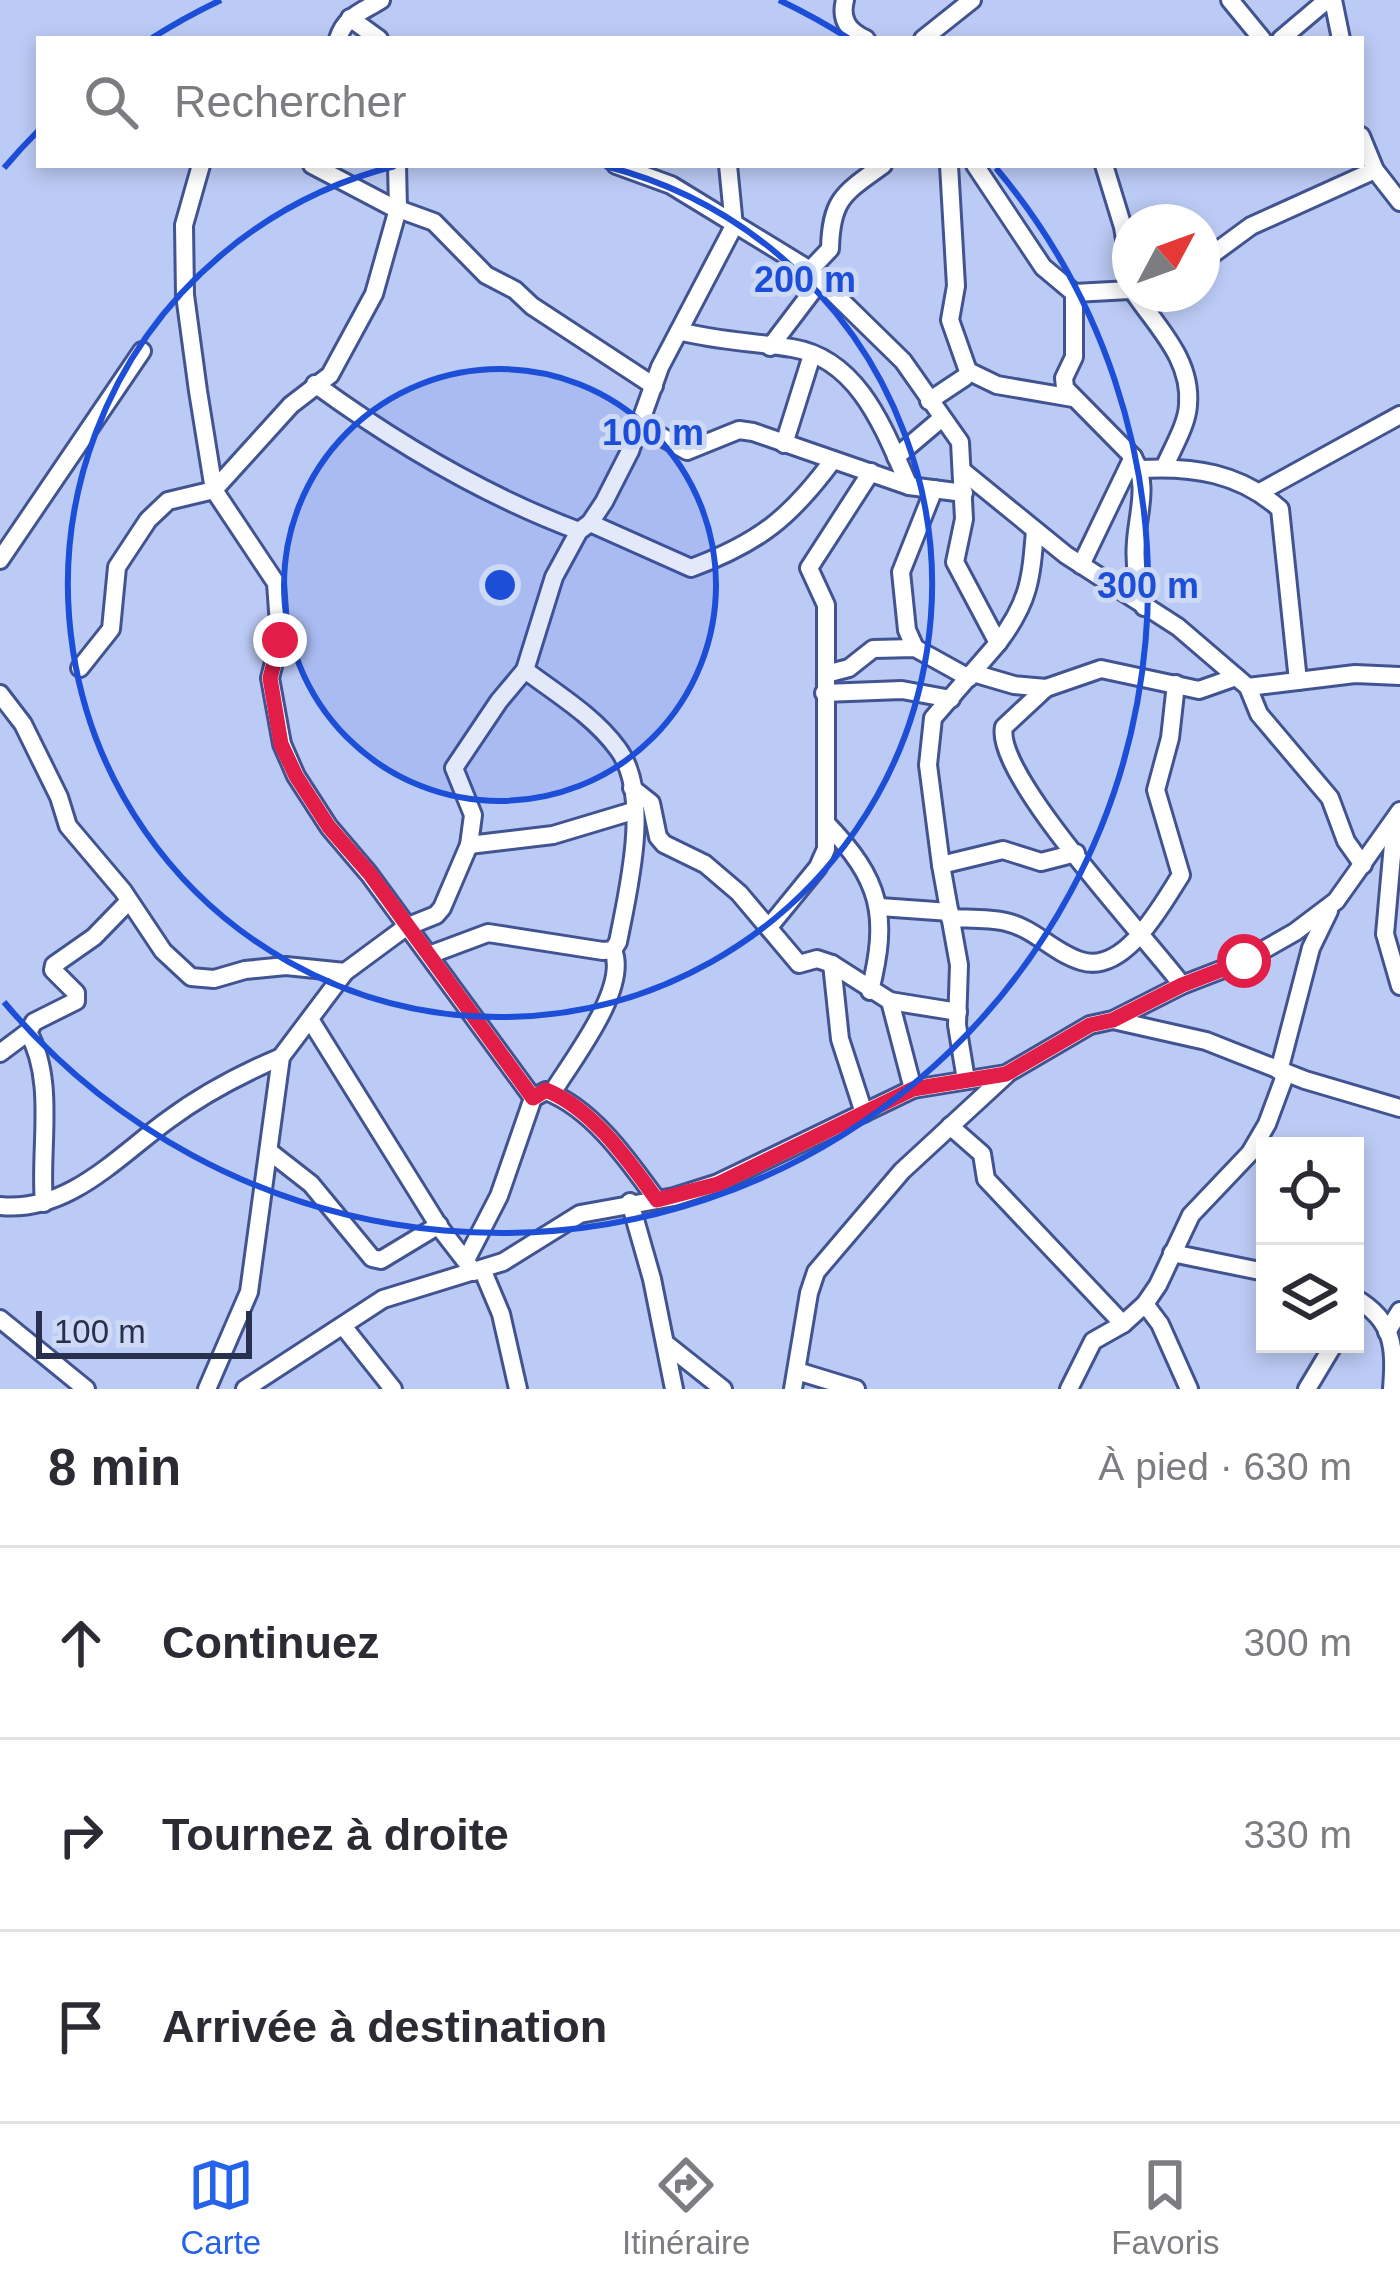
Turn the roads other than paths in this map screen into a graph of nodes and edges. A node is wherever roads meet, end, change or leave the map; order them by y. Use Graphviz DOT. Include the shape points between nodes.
graph roads {
  1 [pos="381,0"];
  2 [pos="845,0"];
  3 [pos="973,0"];
  4 [pos="1230,0"];
  5 [pos="1330,0"];
  6 [pos="350,18"];
  7 [pos="339,36"];
  8 [pos="375,36"];
  9 [pos="862,36"];
  10 [pos="927,36"];
  11 [pos="1260,36"];
  12 [pos="1286,36"];
  13 [pos="1341,36"];
  14 [pos="1364,143"];
  15 [pos="200,168"];
  16 [pos="318,168"];
  17 [pos="397,168"];
  18 [pos="624,168"];
  19 [pos="728,168"];
  20 [pos="879,168"];
  21 [pos="949,168"];
  22 [pos="977,168"];
  23 [pos="1105,168"];
  24 [pos="1375,170"];
  25 [pos="1400,202"];
  26 [pos="1116,204"];
  27 [pos="398,209"];
  28 [pos="734,226"];
  29 [pos="1220,249"];
  30 [pos="815,275"];
  31 [pos="1112,292"];
  32 [pos="1074,293"];
  33 [pos="1149,312"];
  34 [pos="679,331"];
  35 [pos="770,347"];
  36 [pos="142,351"];
  37 [pos="812,355"];
  38 [pos="968,371"];
  39 [pos="315,384"];
  40 [pos="654,386"];
  41 [pos="1072,398"];
  42 [pos="929,401"];
  43 [pos="1400,415"];
  44 [pos="942,418"];
  45 [pos="638,430"];
  46 [pos="784,444"];
  47 [pos="896,457"];
  48 [pos="832,460"];
  49 [pos="1137,463"];
  50 [pos="1164,468"];
  51 [pos="871,472"];
  52 [pos="964,472"];
  53 [pos="909,486"];
  54 [pos="934,489"];
  55 [pos="214,490"];
  56 [pos="1260,492"];
  57 [pos="964,493"];
  58 [pos="584,527"];
  59 [pos="1035,531"];
  60 [pos="0,560"];
  61 [pos="1081,565"];
  62 [pos="1144,607"];
  63 [pos="998,643"];
  64 [pos="915,648"];
  65 [pos="80,668"];
  66 [pos="525,670"];
  67 [pos="826,674"];
  68 [pos="971,676"];
  69 [pos="1400,676"];
  70 [pos="1298,681"];
  71 [pos="1242,682"];
  72 [pos="1176,684"];
  73 [pos="1046,688"];
  74 [pos="824,693"];
  75 [pos="0,694"];
  76 [pos="951,699"];
  77 [pos="632,788"];
  78 [pos="633,812"];
  79 [pos="1398,814"];
  80 [pos="826,823"];
  81 [pos="469,845"];
  82 [pos="1076,853"];
  83 [pos="940,865"];
  84 [pos="1363,865"];
  85 [pos="129,901"];
  86 [pos="1336,901"];
  87 [pos="880,908"];
  88 [pos="950,915"];
  89 [pos="406,927"];
  90 [pos="769,927"];
  91 [pos="1141,937"];
  92 [pos="613,950"];
  93 [pos="429,955"];
  94 [pos="832,964"];
  95 [pos="345,972"];
  96 [pos="1182,985"];
  97 [pos="1400,986"];
  98 [pos="870,991"];
  99 [pos="890,1001"];
  100 [pos="958,1012"];
  101 [pos="1113,1020"];
  102 [pos="311,1021"];
  103 [pos="28,1032"];
  104 [pos="0,1052"];
  105 [pos="281,1057"];
  106 [pos="1282,1072"];
  107 [pos="1006,1074"];
  108 [pos="966,1080"];
  109 [pos="913,1089"];
  110 [pos="553,1093"];
  111 [pos="533,1098"];
  112 [pos="1400,1108"];
  113 [pos="864,1113"];
  114 [pos="950,1126"];
  115 [pos="270,1152"];
  116 [pos="657,1200"];
  117 [pos="630,1202"];
  118 [pos="44,1203"];
  119 [pos="0,1205"];
  120 [pos="439,1226"];
  121 [pos="1172,1252"];
  122 [pos="474,1267"];
  123 [pos="1256,1270"];
  124 [pos="1364,1303"];
  125 [pos="1144,1304"];
  126 [pos="1400,1311"];
  127 [pos="0,1319"];
  128 [pos="1123,1324"];
  129 [pos="343,1326"];
  130 [pos="1387,1332"];
  131 [pos="665,1342"];
  132 [pos="1328,1353"];
  133 [pos="795,1380"];
  134 [pos="391,1384"];
  135 [pos="258,1386"];
  136 [pos="86,1389"];
  137 [pos="206,1389"];
  138 [pos="367,1389"];
  139 [pos="518,1389"];
  140 [pos="674,1389"];
  141 [pos="723,1389"];
  142 [pos="856,1389"];
  143 [pos="1069,1389"];
  144 [pos="1189,1389"];
  145 [pos="1306,1389"];
  146 [pos="1393,1389"];
  1 -- 6 [label="street"];
  2 -- 9 [label="street" via="846,24"];
  3 -- 10 [label="street"];
  4 -- 11 [label="street"];
  5 -- 12 [label="street"];
  5 -- 13 [label="street"];
  6 -- 7 [label="street"];
  6 -- 8 [label="street"];
  14 -- 24 [label="street"];
  15 -- 55 [label="street" via="184,225 185,295"];
  16 -- 27 [label="street"];
  17 -- 27 [label="street"];
  18 -- 28 [label="street" via="671,185"];
  19 -- 28 [label="street"];
  20 -- 30 [label="street" via="844,193"];
  21 -- 38 [label="street" via="956,286 950,320"];
  22 -- 32 [label="street" via="1043,267"];
  23 -- 26 [label="street"];
  24 -- 25 [label="street"];
  24 -- 29 [label="street" via="1251,226"];
  27 -- 39 [label="street" via="374,294 330,375"];
  27 -- 40 [label="street" via="434,222 486,275"];
  28 -- 30 [label="street"];
  28 -- 34 [label="street"];
  30 -- 35 [label="street"];
  30 -- 42 [label="street" via="903,361"];
  31 -- 32 [label="street"];
  32 -- 41 [label="street" via="1074,357 1064,378"];
  33 -- 50 [label="street" via="1187,386 1188,409"];
  34 -- 35 [label="street"];
  34 -- 40 [label="street"];
  35 -- 37 [label="street"];
  36 -- 60 [label="street"];
  37 -- 46 [label="street"];
  37 -- 47 [label="street" via="873,405"];
  38 -- 41 [label="street" via="997,385"];
  38 -- 42 [label="street"];
  39 -- 55 [label="street"];
  39 -- 58 [label="street" via="424,456 517,505"];
  40 -- 45 [label="street"];
  41 -- 49 [label="street"];
  42 -- 44 [label="street"];
  43 -- 56 [label="street"];
  44 -- 47 [label="street"];
  44 -- 52 [label="street" via="960,442"];
  45 -- 46 [label="street" via="687,451 739,430"];
  45 -- 58 [label="street"];
  46 -- 48 [label="street"];
  47 -- 53 [label="street"];
  48 -- 51 [label="street"];
  48 -- 58 [label="street" via="784,520 691,568"];
  49 -- 50 [label="street"];
  49 -- 61 [label="street"];
  49 -- 62 [label="street" via="1135,578"];
  50 -- 56 [label="street" via="1232,478"];
  51 -- 53 [label="street"];
  51 -- 67 [label="street" via="808,568 826,605"];
  52 -- 57 [label="street"];
  52 -- 59 [label="street"];
  53 -- 54 [label="street"];
  54 -- 57 [label="street"];
  54 -- 64 [label="street" via="902,572"];
  55 -- 65 [label="street" via="168,501 148,520 117,567 111,629"];
  55 -- 89 [label="street" via="276,583 280,640 270,678 281,744 329,827"];
  56 -- 70 [label="street" via="1280,509"];
  57 -- 63 [label="street" via="955,562"];
  58 -- 66 [label="street" via="554,577"];
  59 -- 61 [label="street"];
  59 -- 63 [label="street" via="1026,602"];
  61 -- 62 [label="street"];
  62 -- 71 [label="street"];
  63 -- 68 [label="street"];
  64 -- 67 [label="street" via="874,649"];
  64 -- 68 [label="street"];
  66 -- 77 [label="street" via="621,752"];
  66 -- 81 [label="street" via="454,768 473,815"];
  67 -- 74 [label="street"];
  68 -- 73 [label="street"];
  68 -- 76 [label="street"];
  69 -- 70 [label="street"];
  70 -- 71 [label="street"];
  71 -- 72 [label="street" via="1198,690"];
  71 -- 84 [label="street" via="1330,798"];
  72 -- 73 [label="street" via="1101,669"];
  72 -- 91 [label="street" via="1156,790 1181,875"];
  73 -- 82 [label="street" via="1004,727 1002,743"];
  74 -- 76 [label="street" via="902,690"];
  74 -- 80 [label="street"];
  75 -- 85 [label="street" via="23,724 68,826"];
  76 -- 83 [label="street" via="933,718 928,765"];
  77 -- 78 [label="street"];
  77 -- 90 [label="street" via="651,802 664,844 705,864"];
  78 -- 81 [label="street" via="553,836"];
  78 -- 92 [label="street" via="636,850"];
  79 -- 84 [label="street"];
  79 -- 97 [label="street" via="1385,934"];
  80 -- 87 [label="street" via="867,871"];
  80 -- 90 [label="street" via="818,867"];
  81 -- 89 [label="street" via="442,908"];
  82 -- 83 [label="street" via="1041,862 1003,850"];
  82 -- 91 [label="street"];
  83 -- 88 [label="street"];
  84 -- 86 [label="street"];
  85 -- 95 [label="street" via="191,977 286,966"];
  85 -- 103 [label="street" via="54,965 76,1001"];
  86 -- 96 [label="street" via="1244,961"];
  86 -- 106 [label="street" via="1311,948"];
  87 -- 88 [label="street"];
  87 -- 98 [label="street"];
  88 -- 91 [label="street" via="1006,922 1081,961 1109,958"];
  88 -- 100 [label="street"];
  89 -- 93 [label="street"];
  89 -- 95 [label="street"];
  90 -- 94 [label="street" via="799,964"];
  91 -- 96 [label="street"];
  92 -- 93 [label="street" via="488,933"];
  92 -- 110 [label="street" via="614,986"];
  93 -- 111 [label="street"];
  94 -- 98 [label="street"];
  94 -- 113 [label="street" via="840,1039"];
  95 -- 102 [label="street"];
  96 -- 101 [label="street"];
  98 -- 99 [label="street"];
  99 -- 100 [label="street"];
  99 -- 109 [label="street"];
  100 -- 108 [label="street"];
  101 -- 106 [label="street" via="1205,1041"];
  101 -- 107 [label="street"];
  102 -- 105 [label="street"];
  102 -- 120 [label="street"];
  103 -- 104 [label="street"];
  103 -- 118 [label="street" via="43,1095"];
  105 -- 115 [label="street"];
  105 -- 118 [label="street" via="233,1078 82,1186"];
  106 -- 112 [label="street"];
  106 -- 121 [label="street" via="1250,1153 1191,1215"];
  107 -- 108 [label="street"];
  107 -- 114 [label="street"];
  108 -- 109 [label="street"];
  109 -- 113 [label="street"];
  110 -- 111 [label="street"];
  110 -- 116 [label="street" via="615,1144"];
  111 -- 122 [label="street"];
  113 -- 116 [label="street" via="718,1184"];
  114 -- 128 [label="street" via="982,1154 986,1179"];
  114 -- 133 [label="street" via="816,1272"];
  115 -- 120 [label="street" via="311,1184 372,1258"];
  115 -- 137 [label="street" via="249,1292"];
  116 -- 117 [label="street"];
  117 -- 122 [label="street" via="580,1214 503,1262"];
  117 -- 131 [label="street"];
  118 -- 119 [label="street"];
  120 -- 122 [label="street"];
  121 -- 123 [label="street"];
  121 -- 125 [label="street"];
  122 -- 129 [label="street" via="383,1299"];
  122 -- 139 [label="street" via="501,1314"];
  124 -- 130 [label="street"];
  125 -- 128 [label="street"];
  125 -- 144 [label="street"];
  126 -- 130 [label="street"];
  127 -- 136 [label="street"];
  128 -- 143 [label="street" via="1094,1341"];
  129 -- 134 [label="street"];
  129 -- 135 [label="street"];
  130 -- 146 [label="street" via="1395,1346"];
  131 -- 140 [label="street"];
  131 -- 141 [label="street"];
  132 -- 145 [label="street"];
  133 -- 142 [label="street"];
  134 -- 138 [label="street"];
}
